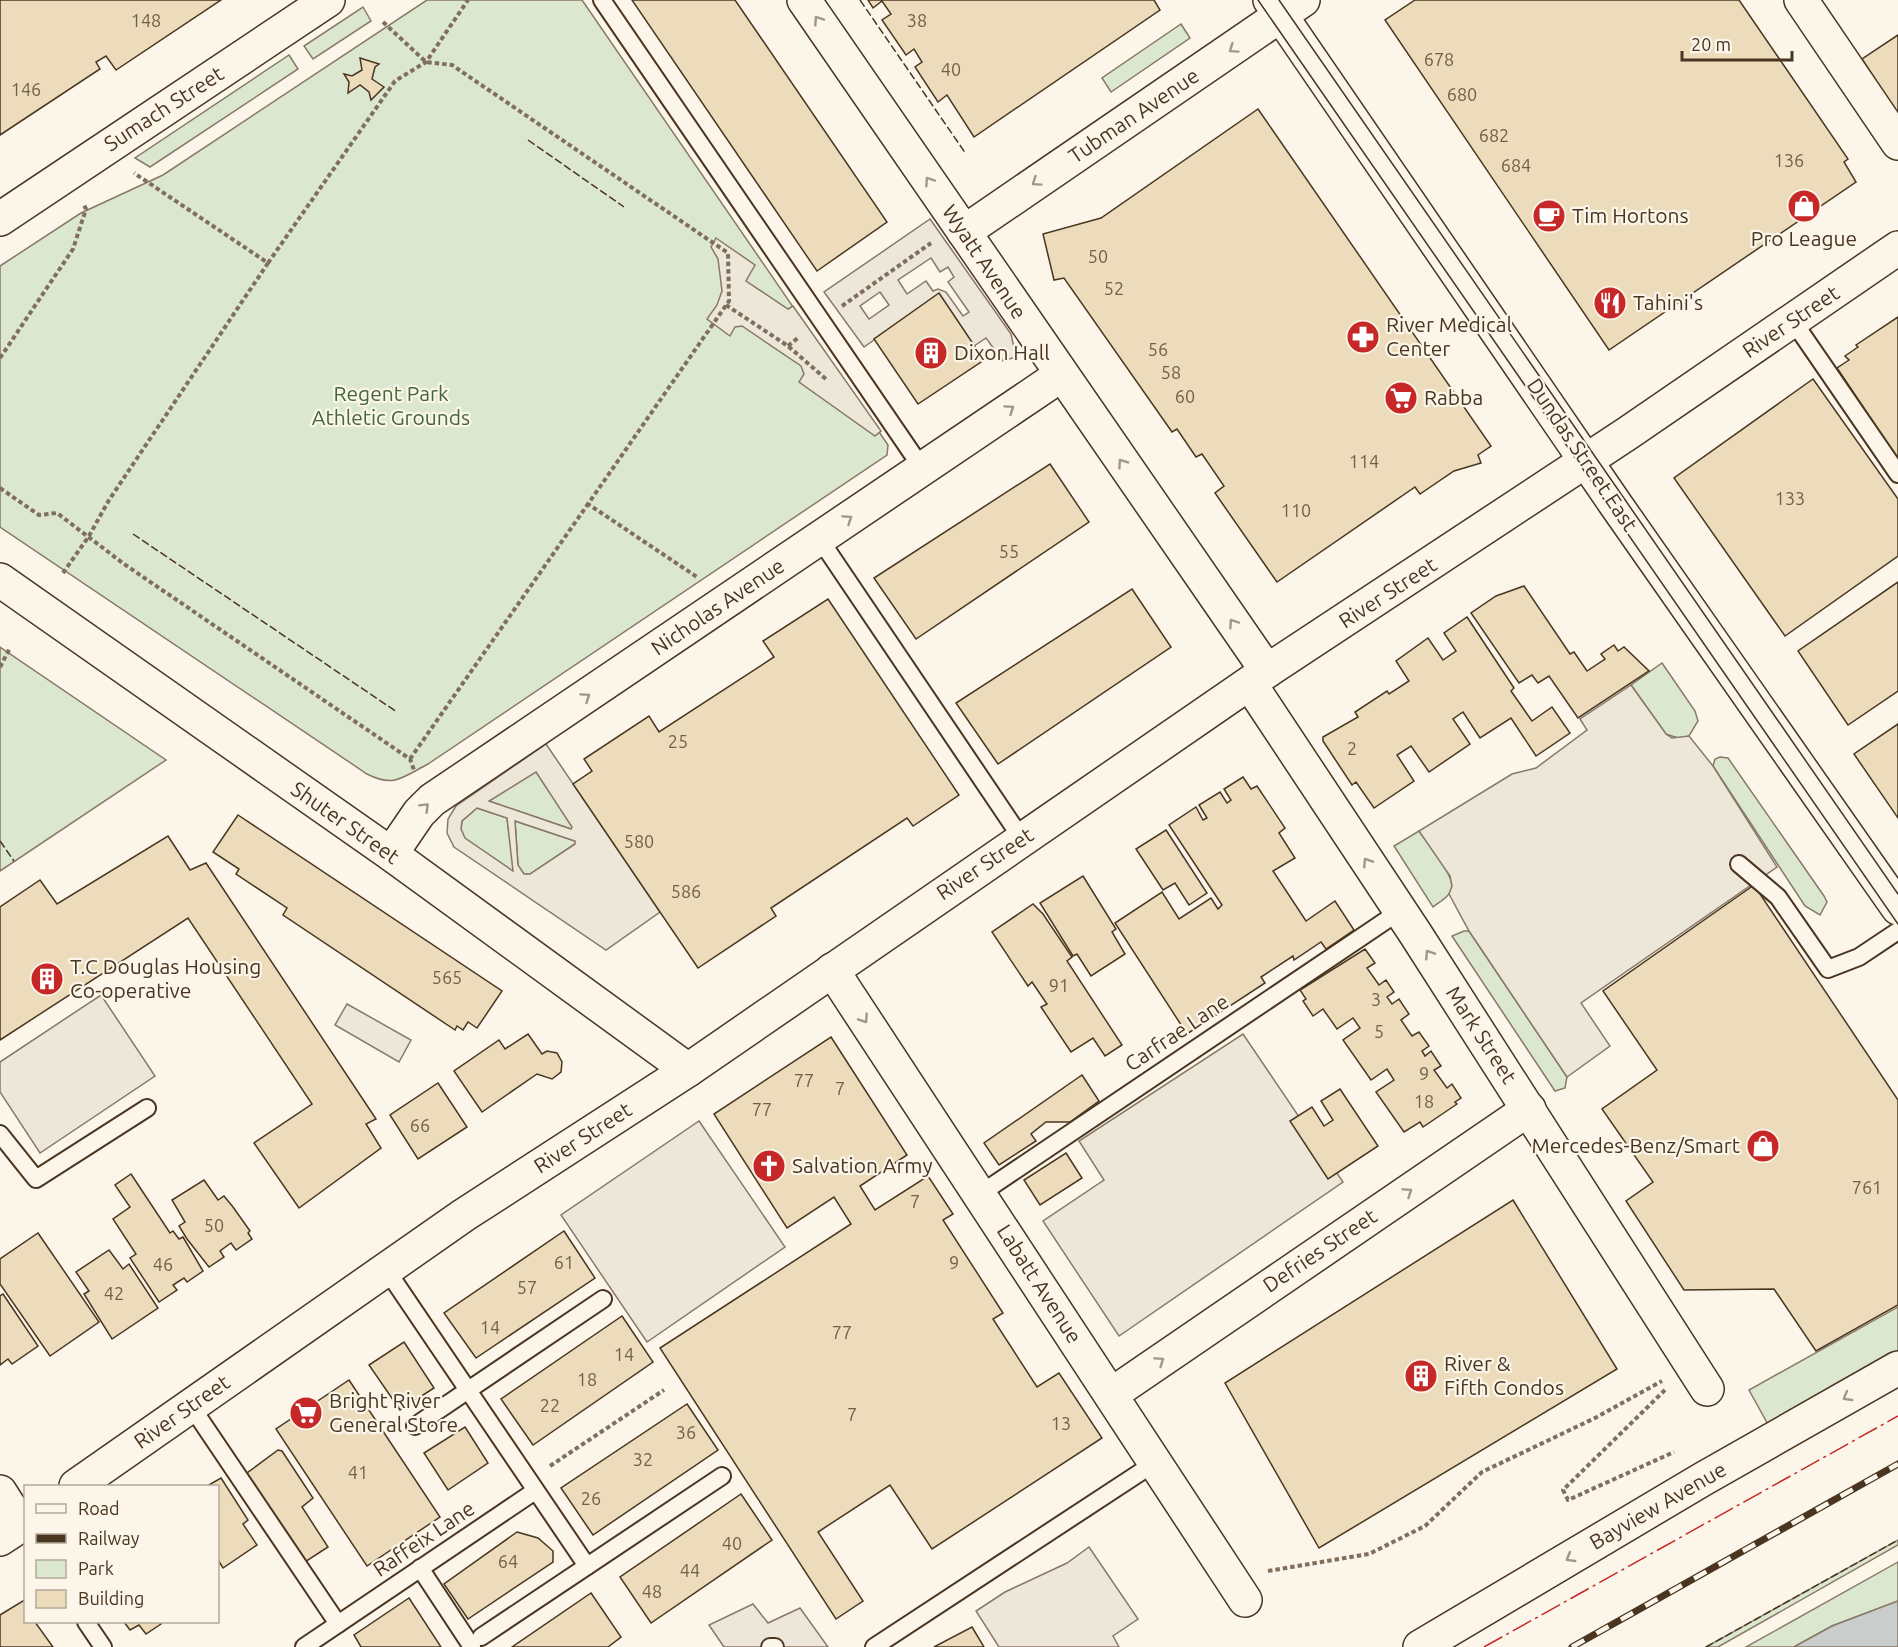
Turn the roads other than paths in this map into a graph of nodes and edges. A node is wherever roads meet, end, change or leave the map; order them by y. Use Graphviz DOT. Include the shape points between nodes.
graph roads {
  1 [pos="602,0"];
  2 [pos="804,0"];
  3 [pos="1801,0"];
  4 [pos="320,2"];
  5 [pos="1285,5"];
  6 [pos="1898,143"];
  7 [pos="0,219"];
  8 [pos="950,236"];
  9 [pos="1898,248"];
  10 [pos="1793,321"];
  11 [pos="1061,375"];
  12 [pos="1586,461"];
  13 [pos="922,468"];
  14 [pos="1898,474"];
  15 [pos="819,538"];
  16 [pos="0,580"];
  17 [pos="1258,678"];
  18 [pos="1022,839"];
  19 [pos="391,854"];
  20 [pos="1739,864"];
  21 [pos="1898,908"];
  22 [pos="1400,911"];
  23 [pos="1898,931"];
  24 [pos="832,970"];
  25 [pos="687,1070"];
  26 [pos="147,1108"];
  27 [pos="1529,1109"];
  28 [pos="0,1134"];
  29 [pos="980,1194"];
  30 [pos="386,1269"];
  31 [pos="603,1299"];
  32 [pos="1898,1368"];
  33 [pos="1699,1377"];
  34 [pos="467,1390"];
  35 [pos="1112,1394"];
  36 [pos="191,1406"];
  37 [pos="414,1426"];
  38 [pos="1156,1462"];
  39 [pos="722,1476"];
  40 [pos="77,1485"];
  41 [pos="532,1486"];
  42 [pos="0,1492"];
  43 [pos="18,1529"];
  44 [pos="587,1566"];
  45 [pos="420,1569"];
  46 [pos="1237,1588"];
  47 [pos="87,1623"];
  48 [pos="338,1624"];
  49 [pos="476,1642"];
  50 [pos="103,1647"];
  51 [pos="304,1647"];
  52 [pos="874,1647"];
  53 [pos="1419,1647"];
  1 -- 13 [label="lane"];
  8 -- 2 [label="street, Wyatt Avenue, one-way"];
  3 -- 6 [label="street"];
  4 -- 7 [label="street, Sumach Street"];
  5 -- 8 [label="street, Tubman Avenue, one-way"];
  5 -- 12 [label="street, Dundas Street East"];
  8 -- 11 [label="street, Wyatt Avenue"];
  9 -- 10 [label="street, River Street"];
  10 -- 12 [label="street, River Street"];
  10 -- 14 [label="lane"];
  13 -- 11 [label="street, Nicholas Avenue, one-way"];
  17 -- 11 [label="street, Wyatt Avenue, one-way"];
  12 -- 17 [label="street, River Street"];
  12 -- 21 [label="street, Dundas Street East"];
  15 -- 13 [label="street, Nicholas Avenue, one-way"];
  15 -- 18 [label="lane"];
  19 -- 15 [label="street, Nicholas Avenue, one-way" via="432,800"];
  16 -- 19 [label="street, Shuter Street"];
  17 -- 18 [label="street, River Street"];
  22 -- 17 [label="street, Mark Street, one-way"];
  18 -- 24 [label="street, River Street"];
  19 -- 25 [label="street, Shuter Street"];
  20 -- 23 [label="lane" via="1778,897 1828,969 1859,957"];
  27 -- 22 [label="street, Mark Street, one-way"];
  22 -- 29 [label="lane, Carfrae Lane"];
  24 -- 25 [label="street, River Street"];
  24 -- 29 [label="street, Labatt Avenue, one-way"];
  25 -- 30 [label="street, River Street"];
  26 -- 28 [label="lane" via="36,1179"];
  27 -- 33 [label="street, Mark Street"];
  35 -- 27 [label="street, Defries Street, one-way"];
  29 -- 35 [label="street, Labatt Avenue"];
  30 -- 34 [label="lane"];
  30 -- 36 [label="street, River Street"];
  31 -- 34 [label="lane"];
  32 -- 53 [label="street, Bayview Avenue, one-way"];
  34 -- 37 [label="lane"];
  34 -- 41 [label="lane"];
  35 -- 38 [label="street, Labatt Avenue"];
  36 -- 40 [label="street, River Street"];
  36 -- 48 [label="lane"];
  38 -- 46 [label="street, Labatt Avenue"];
  38 -- 52 [label="lane"];
  39 -- 44 [label="lane"];
  41 -- 44 [label="lane"];
  41 -- 45 [label="lane, Raffeix Lane"];
  42 -- 43 [label="street"];
  44 -- 49 [label="lane"];
  45 -- 48 [label="lane, Raffeix Lane"];
  45 -- 49 [label="lane"];
  47 -- 50 [label="lane"];
  48 -- 51 [label="lane, Raffeix Lane"];
}
